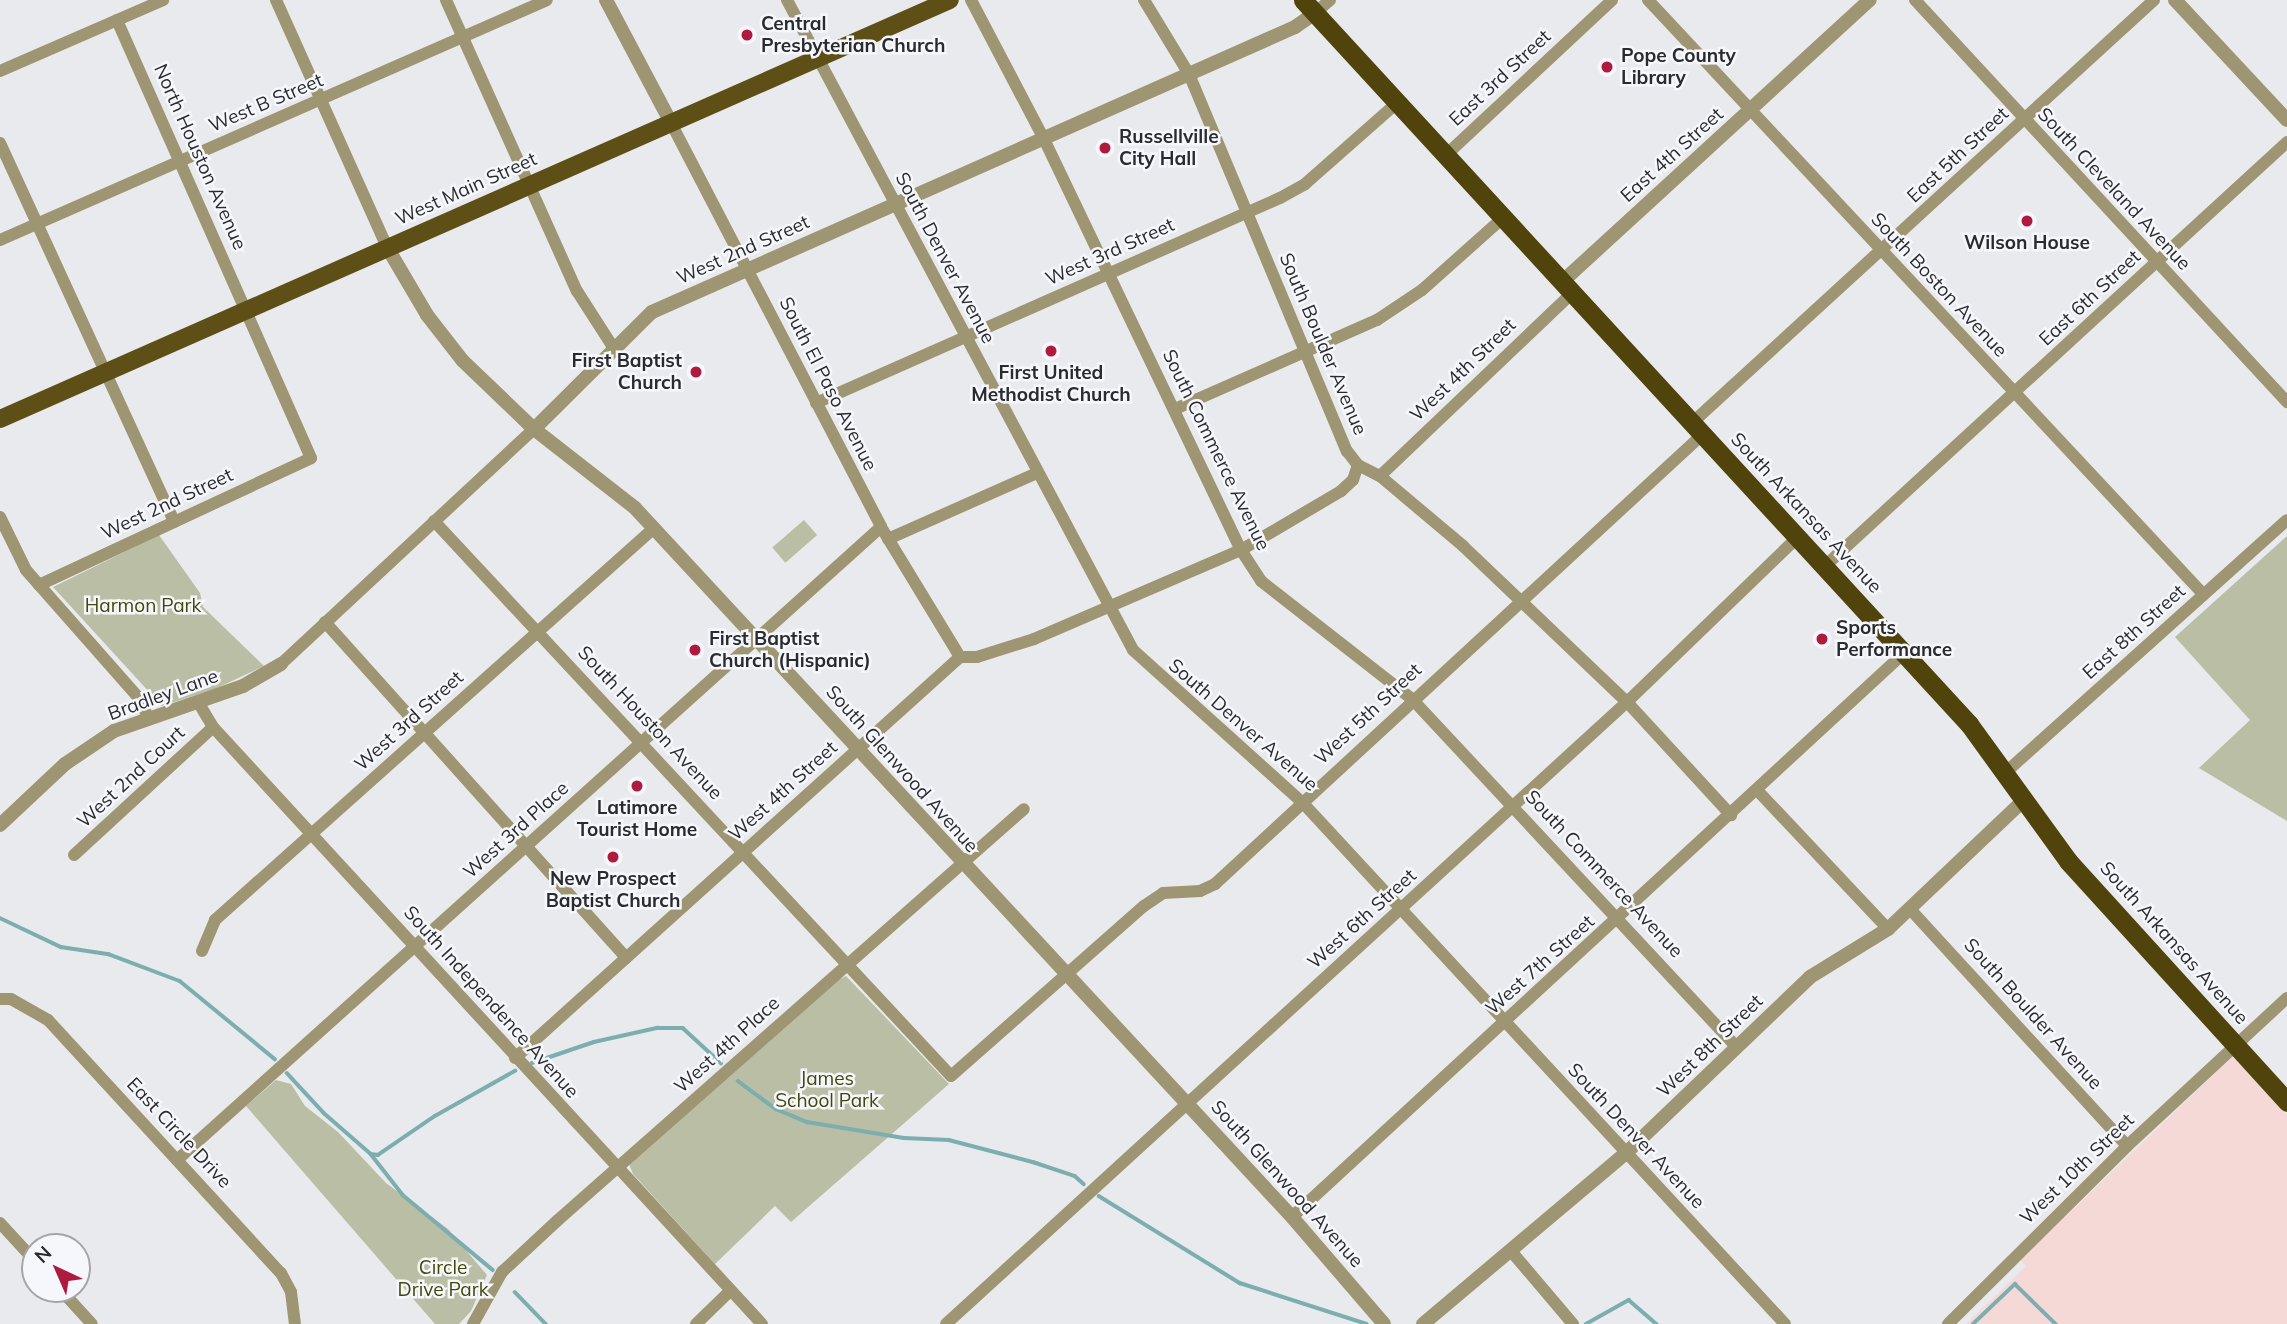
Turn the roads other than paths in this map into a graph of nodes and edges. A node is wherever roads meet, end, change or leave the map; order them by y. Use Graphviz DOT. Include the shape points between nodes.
graph roads {
  1 [pos="163,0"];
  2 [pos="276,0"];
  3 [pos="446,0"];
  4 [pos="547,0"];
  5 [pos="606,0"];
  6 [pos="787,0"];
  7 [pos="950,0"];
  8 [pos="971,0"];
  9 [pos="1144,0"];
  10 [pos="1612,0"];
  11 [pos="1648,0"];
  12 [pos="1870,0"];
  13 [pos="1915,0"];
  14 [pos="2154,0"];
  15 [pos="2175,0"];
  16 [pos="1316,4"];
  17 [pos="117,20"];
  18 [pos="462,37"];
  19 [pos="816,56"];
  20 [pos="0,71"];
  21 [pos="1189,74"];
  22 [pos="321,100"];
  23 [pos="1398,102"];
  24 [pos="1751,110"];
  25 [pos="2024,120"];
  26 [pos="2287,120"];
  27 [pos="671,123"];
  28 [pos="1043,137"];
  29 [pos="2287,142"];
  30 [pos="0,143"];
  31 [pos="1446,155"];
  32 [pos="180,161"];
  33 [pos="528,186"];
  34 [pos="894,203"];
  35 [pos="1247,214"];
  36 [pos="1504,217"];
  37 [pos="37,223"];
  38 [pos="0,240"];
  39 [pos="387,247"];
  40 [pos="1881,252"];
  41 [pos="2156,263"];
  42 [pos="748,270"];
  43 [pos="1108,274"];
  44 [pos="1568,286"];
  45 [pos="247,309"];
  46 [pos="966,337"];
  47 [pos="613,347"];
  48 [pos="1306,354"];
  49 [pos="105,372"];
  50 [pos="2016,393"];
  51 [pos="2287,402"];
  52 [pos="817,403"];
  53 [pos="1175,409"];
  54 [pos="0,419"];
  55 [pos="1698,428"];
  56 [pos="534,429"];
  57 [pos="1358,465"];
  58 [pos="1037,473"];
  59 [pos="1380,476"];
  60 [pos="0,517"];
  61 [pos="433,520"];
  62 [pos="2287,520"];
  63 [pos="174,522"];
  64 [pos="654,527"];
  65 [pos="881,527"];
  66 [pos="1798,537"];
  67 [pos="888,540"];
  68 [pos="1241,550"];
  69 [pos="1825,566"];
  70 [pos="39,585"];
  71 [pos="2204,595"];
  72 [pos="1519,601"];
  73 [pos="1108,607"];
  74 [pos="325,622"];
  75 [pos="538,632"];
  76 [pos="759,640"];
  77 [pos="1904,653"];
  78 [pos="960,657"];
  79 [pos="281,664"];
  80 [pos="1412,699"];
  81 [pos="198,702"];
  82 [pos="1627,702"];
  83 [pos="148,718"];
  84 [pos="213,727"];
  85 [pos="425,734"];
  86 [pos="642,743"];
  87 [pos="858,748"];
  88 [pos="2006,772"];
  89 [pos="1757,790"];
  90 [pos="2024,800"];
  91 [pos="1302,802"];
  92 [pos="1514,804"];
  93 [pos="1024,808"];
  94 [pos="1731,815"];
  95 [pos="0,825"];
  96 [pos="311,834"];
  97 [pos="527,846"];
  98 [pos="744,852"];
  99 [pos="74,855"];
  100 [pos="962,864"];
  101 [pos="1403,909"];
  102 [pos="1910,909"];
  103 [pos="1619,919"];
  104 [pos="1888,929"];
  105 [pos="414,946"];
  106 [pos="202,951"];
  107 [pos="626,958"];
  108 [pos="848,964"];
  109 [pos="1066,975"];
  110 [pos="2287,998"];
  111 [pos="0,999"];
  112 [pos="1505,1023"];
  113 [pos="2237,1045"];
  114 [pos="1737,1047"];
  115 [pos="515,1058"];
  116 [pos="951,1076"];
  117 [pos="2287,1102"];
  118 [pos="1186,1103"];
  119 [pos="2127,1146"];
  120 [pos="1625,1154"];
  121 [pos="177,1160"];
  122 [pos="617,1168"];
  123 [pos="1292,1217"];
  124 [pos="0,1223"];
  125 [pos="21,1246"];
  126 [pos="1511,1251"];
  127 [pos="730,1291"];
  128 [pos="73,1303"];
  129 [pos="93,1324"];
  130 [pos="295,1324"];
  131 [pos="473,1324"];
  132 [pos="696,1324"];
  133 [pos="762,1324"];
  134 [pos="946,1324"];
  135 [pos="1384,1324"];
  136 [pos="1423,1324"];
  137 [pos="1573,1324"];
  138 [pos="1785,1324"];
  139 [pos="1948,1324"];
  1 -- 17 [label="street"];
  2 -- 22 [label="street"];
  3 -- 18 [label="street"];
  4 -- 18 [label="street, West B Street"];
  5 -- 27 [label="street"];
  6 -- 19 [label="street, South Denver Avenue"];
  7 -- 19 [label="main road, West Main Street"];
  8 -- 28 [label="street, South Commerce Avenue"];
  9 -- 21 [label="street, South Boulder Avenue"];
  10 -- 31 [label="street, East 3rd Street"];
  11 -- 24 [label="street, South Boston Avenue"];
  12 -- 24 [label="street, East 4th Street"];
  13 -- 25 [label="street, South Cleveland Avenue"];
  14 -- 25 [label="street, East 5th Street"];
  15 -- 26 [label="street"];
  16 -- 21 [label="street, West 2nd Street" via="1295,27"];
  16 -- 23 [label="highway, South Arkansas Avenue"];
  17 -- 20 [label="street"];
  17 -- 32 [label="street, North Houston Avenue"];
  18 -- 22 [label="street, West B Street"];
  18 -- 33 [label="street"];
  19 -- 27 [label="main road, West Main Street"];
  19 -- 34 [label="street, South Denver Avenue"];
  21 -- 28 [label="street, West 2nd Street"];
  21 -- 35 [label="street, South Boulder Avenue"];
  22 -- 32 [label="street, West B Street"];
  22 -- 39 [label="street"];
  23 -- 31 [label="highway, South Arkansas Avenue"];
  23 -- 35 [label="street, West 3rd Street" via="1306,184"];
  24 -- 40 [label="street, South Boston Avenue"];
  24 -- 44 [label="street, East 4th Street"];
  25 -- 40 [label="street, East 5th Street"];
  25 -- 41 [label="street, South Cleveland Avenue"];
  27 -- 33 [label="main road, West Main Street"];
  27 -- 42 [label="street, South El Paso Avenue"];
  28 -- 34 [label="street, West 2nd Street"];
  28 -- 43 [label="street, South Commerce Avenue"];
  29 -- 41 [label="street, East 6th Street"];
  30 -- 37 [label="street"];
  31 -- 36 [label="highway, South Arkansas Avenue"];
  32 -- 37 [label="street, West B Street"];
  32 -- 45 [label="street, North Houston Avenue"];
  33 -- 39 [label="main road, West Main Street"];
  33 -- 47 [label="street" via="582,300"];
  34 -- 42 [label="street, West 2nd Street"];
  34 -- 46 [label="street, South Denver Avenue"];
  35 -- 43 [label="street, West 3rd Street"];
  35 -- 48 [label="street, South Boulder Avenue"];
  36 -- 44 [label="highway, South Arkansas Avenue"];
  36 -- 48 [label="street" via="1422,290 1377,320"];
  37 -- 38 [label="street, West B Street"];
  37 -- 49 [label="street"];
  39 -- 45 [label="main road, West Main Street"];
  39 -- 56 [label="street, South Glenwood Avenue" via="427,315 463,361"];
  40 -- 50 [label="street, South Boston Avenue"];
  40 -- 55 [label="street, East 5th Street"];
  41 -- 50 [label="street, East 6th Street"];
  41 -- 51 [label="street, South Cleveland Avenue"];
  42 -- 47 [label="street, West 2nd Street" via="652,312"];
  42 -- 52 [label="street, South El Paso Avenue"];
  43 -- 46 [label="street, West 3rd Street"];
  43 -- 53 [label="street, South Commerce Avenue"];
  44 -- 55 [label="highway, South Arkansas Avenue"];
  44 -- 59 [label="street, West 4th Street"];
  45 -- 49 [label="main road, West Main Street"];
  45 -- 63 [label="street, West 2nd Street" via="311,458"];
  46 -- 52 [label="street, West 3rd Street"];
  46 -- 58 [label="street, South Denver Avenue"];
  47 -- 56 [label="street, West 2nd Street"];
  48 -- 53 [label="street"];
  48 -- 57 [label="street, South Boulder Avenue" via="1337,433"];
  49 -- 54 [label="main road, West Main Street"];
  49 -- 63 [label="street"];
  50 -- 69 [label="street, East 6th Street"];
  50 -- 71 [label="street, South Boston Avenue"];
  52 -- 65 [label="street, South El Paso Avenue"];
  53 -- 68 [label="street, South Commerce Avenue"];
  55 -- 66 [label="highway, South Arkansas Avenue"];
  55 -- 72 [label="street, West 5th Street"];
  56 -- 61 [label="street, West 2nd Street"];
  56 -- 64 [label="street, South Glenwood Avenue"];
  57 -- 59 [label="street, South Boulder Avenue"];
  57 -- 68 [label="street" via="1353,480 1341,491"];
  58 -- 67 [label="street"];
  58 -- 73 [label="street, South Denver Avenue"];
  59 -- 72 [label="street, South Boulder Avenue"];
  60 -- 70 [label="street" via="15,551"];
  61 -- 74 [label="street, West 2nd Street"];
  61 -- 75 [label="street, South Houston Avenue"];
  62 -- 71 [label="street, East 8th Street"];
  63 -- 70 [label="street, West 2nd Street"];
  64 -- 75 [label="street, West 3rd Street"];
  64 -- 76 [label="street, South Glenwood Avenue"];
  65 -- 67 [label="street, South El Paso Avenue"];
  65 -- 76 [label="street, West 3rd Place"];
  66 -- 69 [label="highway, South Arkansas Avenue"];
  66 -- 82 [label="street, West 6th Street"];
  67 -- 78 [label="street, South El Paso Avenue"];
  68 -- 73 [label="street"];
  68 -- 80 [label="street, South Commerce Avenue" via="1261,581 1283,601"];
  69 -- 77 [label="highway, South Arkansas Avenue"];
  70 -- 83 [label="street" via="138,697"];
  71 -- 88 [label="street, East 8th Street"];
  72 -- 80 [label="street, West 5th Street"];
  72 -- 82 [label="street, South Boulder Avenue"];
  73 -- 78 [label="street" via="1034,639 977,657"];
  73 -- 91 [label="street, South Denver Avenue" via="1147,666"];
  74 -- 79 [label="street, West 2nd Street"];
  74 -- 85 [label="street"];
  75 -- 85 [label="street, West 3rd Street"];
  75 -- 86 [label="street, South Houston Avenue"];
  76 -- 86 [label="street, West 3rd Place"];
  76 -- 87 [label="street, South Glenwood Avenue"];
  77 -- 88 [label="highway, South Arkansas Avenue"];
  77 -- 89 [label="street, West 7th Street"];
  78 -- 87 [label="street, West 4th Street"];
  79 -- 81 [label="street, Bradley Lane" via="243,686"];
  80 -- 91 [label="street, West 5th Street"];
  80 -- 92 [label="street, South Commerce Avenue"];
  81 -- 83 [label="street, Bradley Lane"];
  81 -- 84 [label="street, South Independence Avenue"];
  82 -- 92 [label="street, West 6th Street"];
  82 -- 94 [label="street, South Boulder Avenue"];
  83 -- 95 [label="street, Bradley Lane" via="90,745"];
  84 -- 96 [label="street, South Independence Avenue"];
  84 -- 99 [label="street, West 2nd Court"];
  85 -- 96 [label="street, West 3rd Street"];
  85 -- 97 [label="street"];
  86 -- 97 [label="street, West 3rd Place"];
  86 -- 98 [label="street, South Houston Avenue"];
  87 -- 98 [label="street, West 4th Street"];
  87 -- 100 [label="street, South Glenwood Avenue"];
  88 -- 90 [label="highway, South Arkansas Avenue"];
  89 -- 94 [label="street, West 7th Street"];
  89 -- 104 [label="street"];
  90 -- 102 [label="street, West 8th Street"];
  90 -- 113 [label="highway, South Arkansas Avenue" via="2068,860"];
  91 -- 101 [label="street, South Denver Avenue"];
  91 -- 109 [label="street, West 5th Street" via="1215,884 1200,891 1163,893"];
  92 -- 101 [label="street, West 6th Street"];
  92 -- 103 [label="street, South Commerce Avenue"];
  93 -- 100 [label="street, West 4th Place"];
  94 -- 103 [label="street, West 7th Street"];
  96 -- 105 [label="street, South Independence Avenue"];
  96 -- 106 [label="street, West 3rd Street" via="215,920"];
  97 -- 105 [label="street, West 3rd Place"];
  97 -- 107 [label="street"];
  98 -- 107 [label="street, West 4th Street"];
  98 -- 108 [label="street, South Houston Avenue"];
  100 -- 108 [label="street, West 4th Place"];
  100 -- 109 [label="street, South Glenwood Avenue"];
  101 -- 112 [label="street, South Denver Avenue"];
  101 -- 118 [label="street, West 6th Street"];
  102 -- 104 [label="street, West 8th Street"];
  102 -- 119 [label="street, South Boulder Avenue"];
  103 -- 112 [label="street, West 7th Street"];
  103 -- 114 [label="street, South Commerce Avenue"];
  104 -- 114 [label="street, West 8th Street" via="1810,977"];
  105 -- 115 [label="street, South Independence Avenue"];
  105 -- 121 [label="street, West 3rd Place"];
  107 -- 115 [label="street, West 4th Street"];
  108 -- 116 [label="street, South Houston Avenue"];
  108 -- 122 [label="street, West 4th Place"];
  109 -- 116 [label="street, West 5th Street"];
  109 -- 118 [label="street, South Glenwood Avenue"];
  110 -- 113 [label="street, West 10th Street"];
  111 -- 121 [label="street, East Circle Drive" via="11,999 48,1020"];
  112 -- 120 [label="street, South Denver Avenue"];
  112 -- 123 [label="street, West 7th Street"];
  113 -- 117 [label="highway, South Arkansas Avenue"];
  113 -- 119 [label="street, West 10th Street"];
  114 -- 120 [label="street, West 8th Street"];
  115 -- 122 [label="street, South Independence Avenue"];
  118 -- 123 [label="street, South Glenwood Avenue"];
  118 -- 134 [label="street, West 6th Street"];
  119 -- 139 [label="street, West 10th Street"];
  120 -- 126 [label="street, West 8th Street"];
  120 -- 138 [label="street, South Denver Avenue"];
  121 -- 130 [label="street, East Circle Drive" via="281,1273 291,1292"];
  122 -- 127 [label="street, South Independence Avenue"];
  122 -- 131 [label="street, West 4th Place" via="502,1272"];
  123 -- 135 [label="street, South Glenwood Avenue"];
  124 -- 125 [label="street"];
  126 -- 136 [label="street, West 8th Street"];
  126 -- 137 [label="street"];
  127 -- 132 [label="street"];
  127 -- 133 [label="street, South Independence Avenue"];
  128 -- 129 [label="street"];
}
